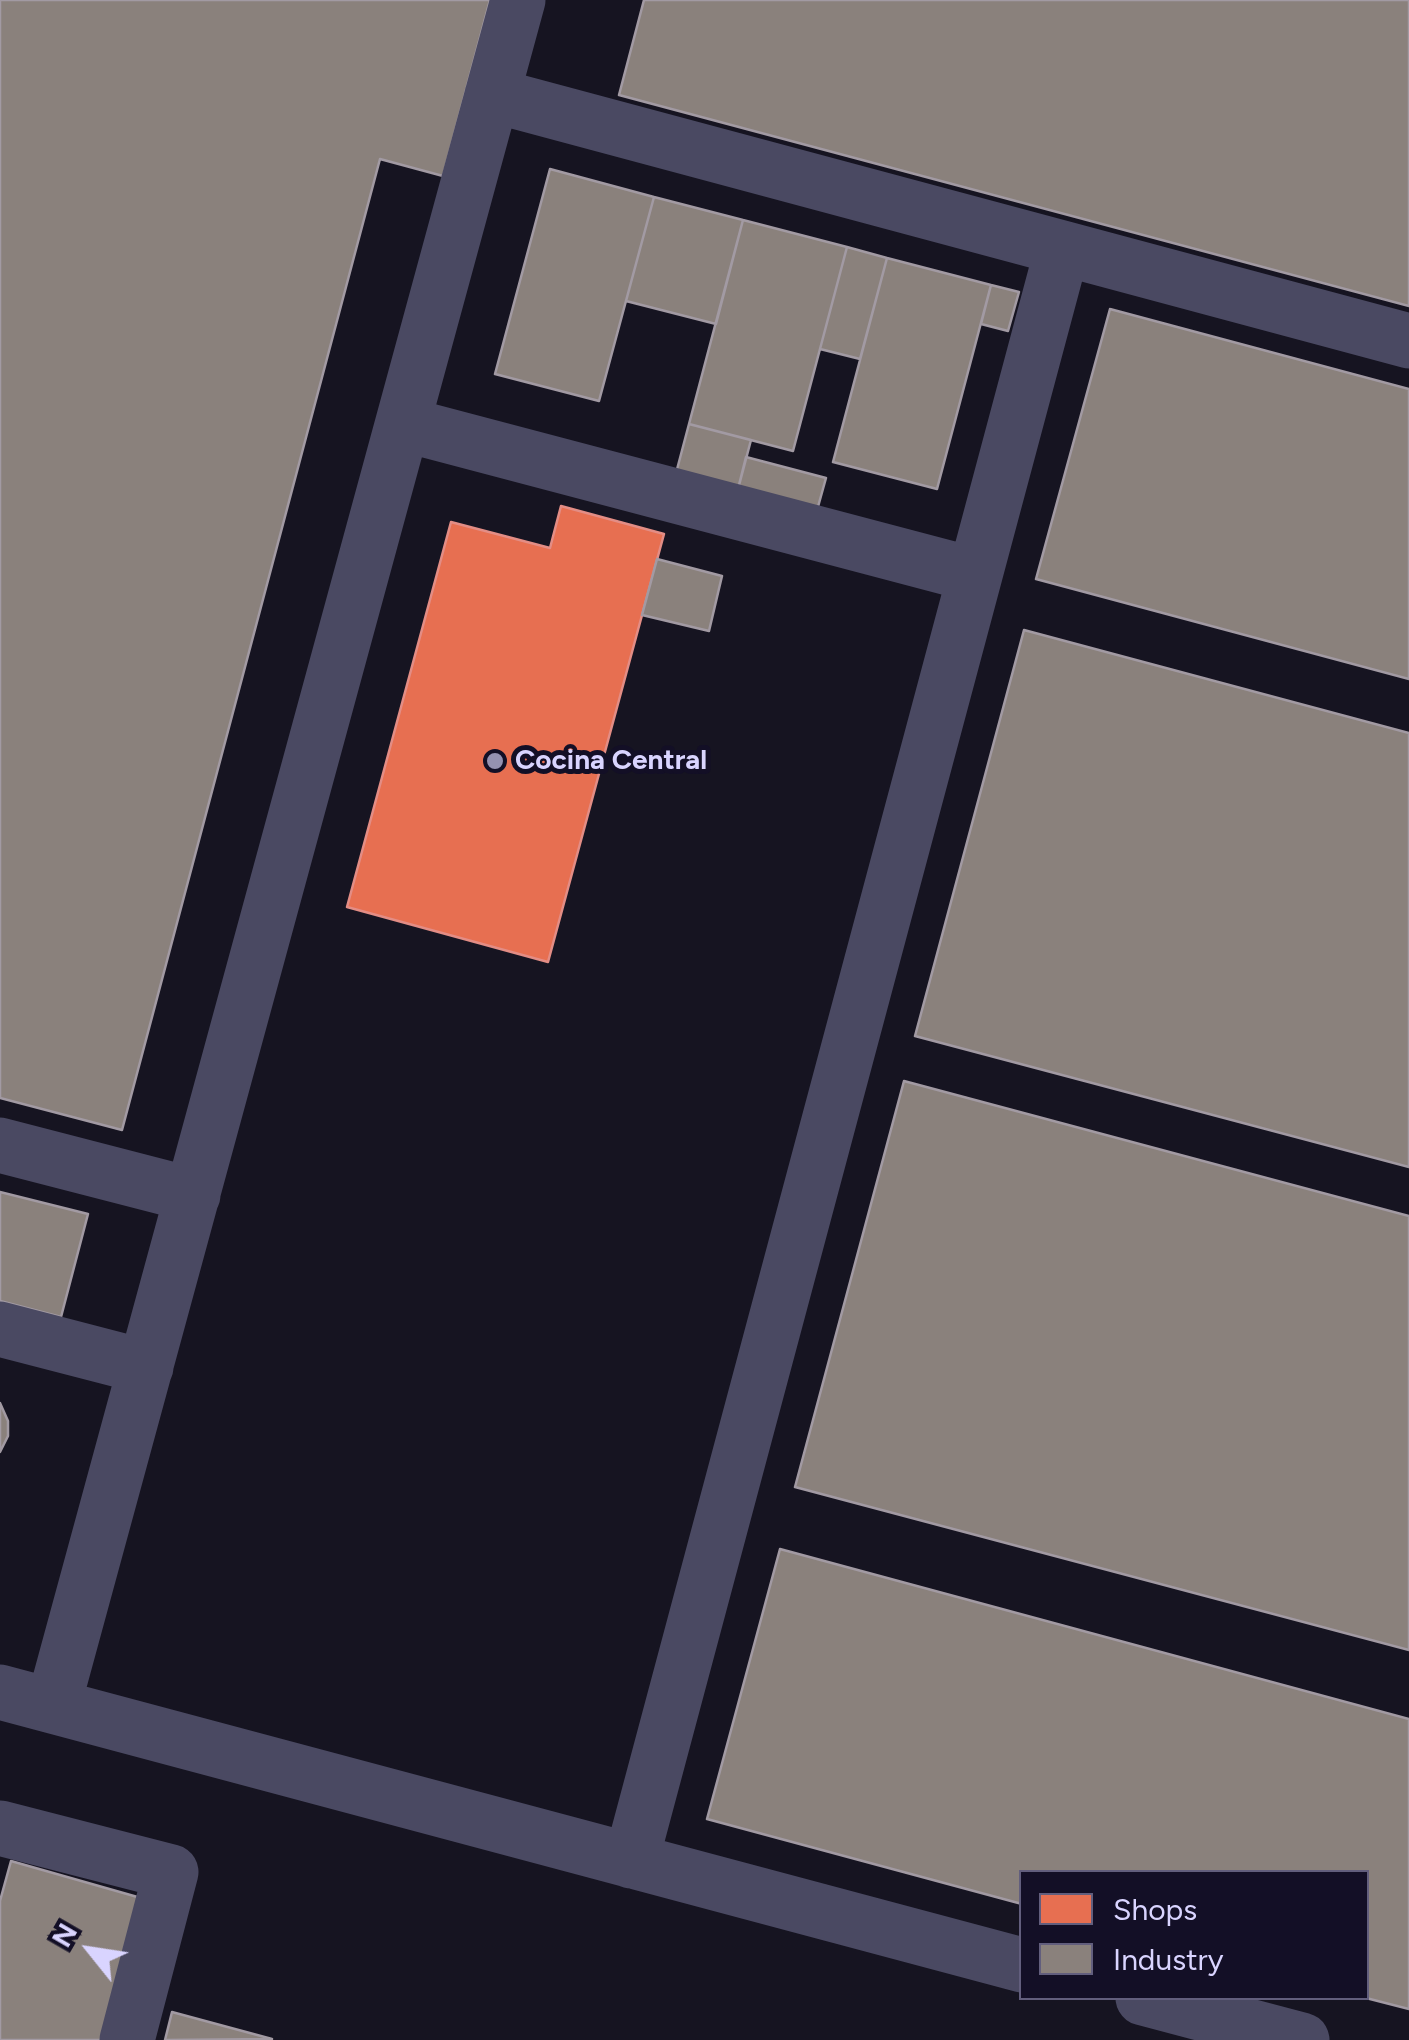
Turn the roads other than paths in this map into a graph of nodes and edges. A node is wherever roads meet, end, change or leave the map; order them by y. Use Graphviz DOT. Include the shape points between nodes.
graph roads {
  1 [pos="518,0"];
  2 [pos="492,95"];
  3 [pos="1062,250"];
  4 [pos="1409,341"];
  5 [pos="402,424"];
  6 [pos="975,575"];
  7 [pos="0,1145"];
  8 [pos="193,1195"];
  9 [pos="0,1330"];
  10 [pos="146,1367"];
  11 [pos="0,1692"];
  12 [pos="54,1706"];
  13 [pos="0,1828"];
  14 [pos="631,1861"];
  15 [pos="1019,1964"];
  16 [pos="1151,2000"];
  17 [pos="127,2040"];
  18 [pos="1302,2040"];
  1 -- 2 [label="lane"];
  2 -- 3 [label="lane"];
  2 -- 5 [label="lane"];
  3 -- 4 [label="lane"];
  3 -- 6 [label="lane"];
  5 -- 6 [label="lane"];
  5 -- 8 [label="lane"];
  6 -- 14 [label="lane"];
  7 -- 8 [label="lane"];
  8 -- 10 [label="lane"];
  9 -- 10 [label="lane"];
  10 -- 12 [label="lane"];
  11 -- 12 [label="lane"];
  12 -- 14 [label="lane"];
  13 -- 17 [label="lane" via="171,1872"];
  14 -- 15 [label="lane"];
  16 -- 18 [label="lane"];
}
